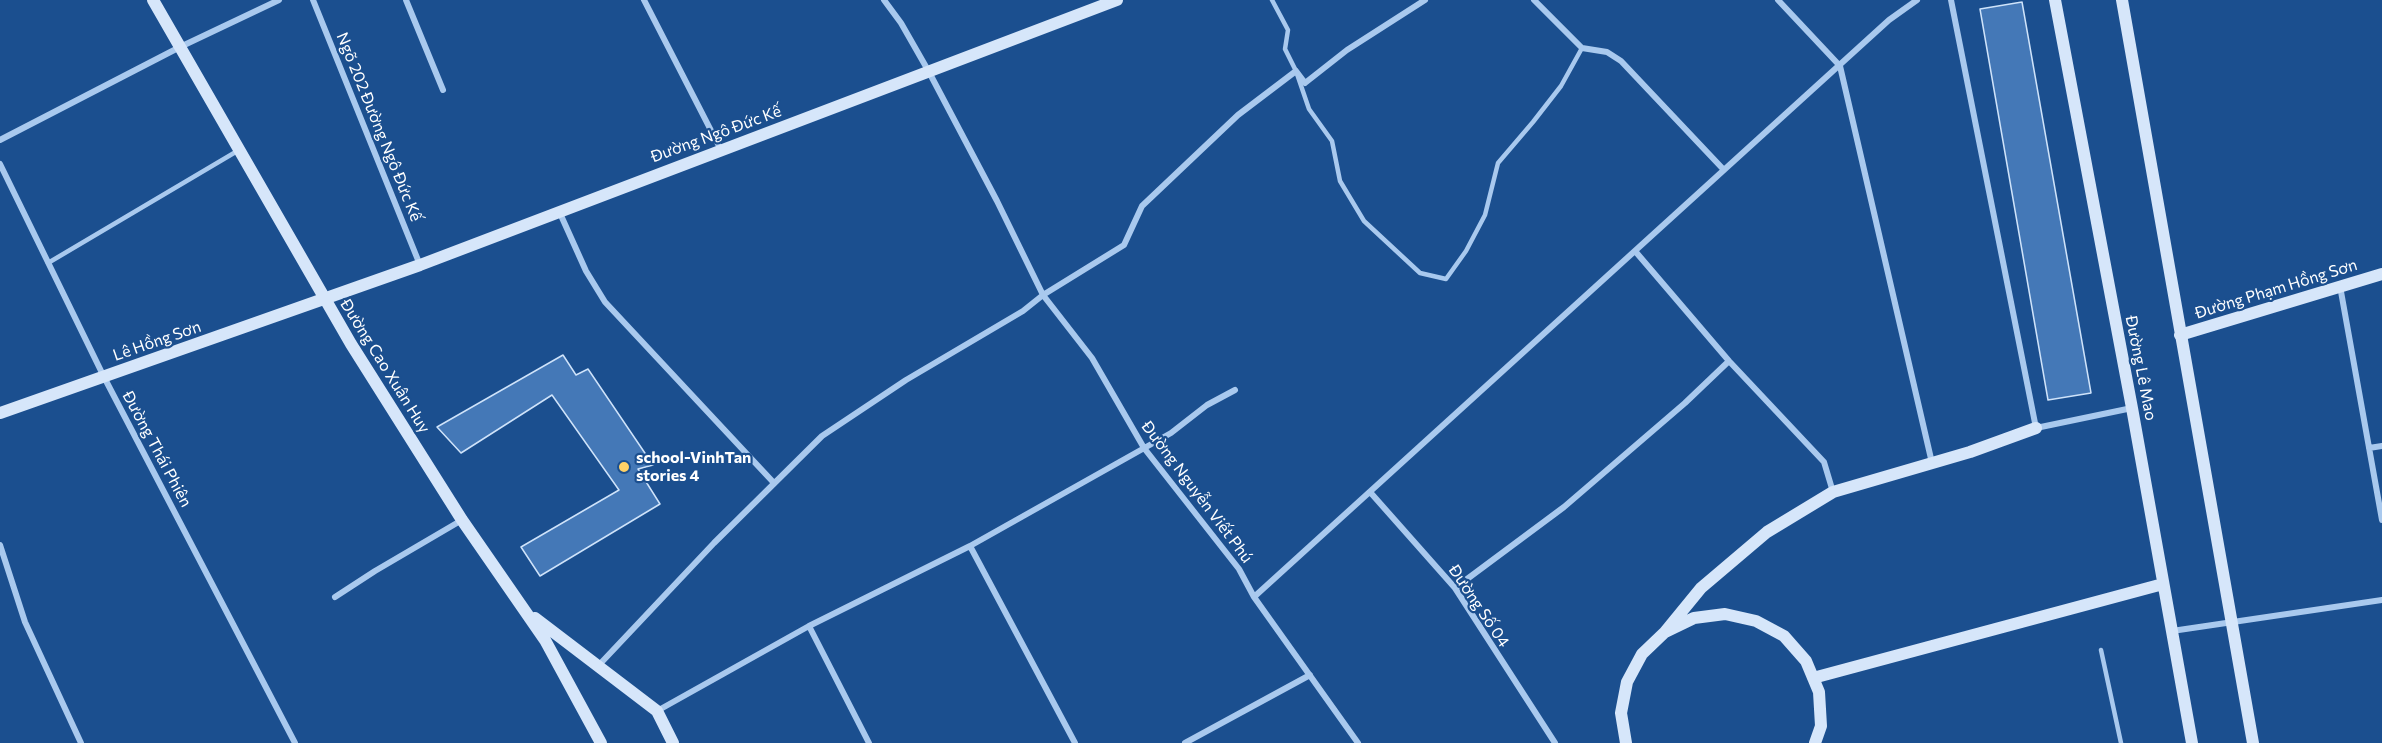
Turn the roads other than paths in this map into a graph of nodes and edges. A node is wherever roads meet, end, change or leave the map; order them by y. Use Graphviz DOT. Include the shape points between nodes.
graph roads {
  1 [pos="153,0"];
  2 [pos="279,0"];
  3 [pos="313,0"];
  4 [pos="406,0"];
  5 [pos="644,0"];
  6 [pos="885,0"];
  7 [pos="1118,0"];
  8 [pos="1272,0"];
  9 [pos="1425,0"];
  10 [pos="1534,0"];
  11 [pos="1778,0"];
  12 [pos="1917,0"];
  13 [pos="1951,0"];
  14 [pos="2055,0"];
  15 [pos="2122,0"];
  16 [pos="180,48"];
  17 [pos="1581,48"];
  18 [pos="1840,66"];
  19 [pos="1296,71"];
  20 [pos="929,72"];
  21 [pos="443,90"];
  22 [pos="0,141"];
  23 [pos="239,150"];
  24 [pos="721,150"];
  25 [pos="0,164"];
  26 [pos="1724,170"];
  27 [pos="558,210"];
  28 [pos="1635,251"];
  29 [pos="48,263"];
  30 [pos="420,265"];
  31 [pos="2382,274"];
  32 [pos="2340,286"];
  33 [pos="1043,295"];
  34 [pos="325,299"];
  35 [pos="2180,335"];
  36 [pos="1729,361"];
  37 [pos="104,377"];
  38 [pos="1235,390"];
  39 [pos="2132,408"];
  40 [pos="0,413"];
  41 [pos="2036,428"];
  42 [pos="2382,446"];
  43 [pos="1144,448"];
  44 [pos="2369,448"];
  45 [pos="1932,463"];
  46 [pos="774,483"];
  47 [pos="1370,492"];
  48 [pos="1833,492"];
  49 [pos="462,520"];
  50 [pos="2382,520"];
  51 [pos="0,545"];
  52 [pos="970,546"];
  53 [pos="2163,584"];
  54 [pos="1455,588"];
  55 [pos="335,597"];
  56 [pos="1254,597"];
  57 [pos="2382,600"];
  58 [pos="527,612"];
  59 [pos="2232,623"];
  60 [pos="809,626"];
  61 [pos="1665,632"];
  62 [pos="2172,632"];
  63 [pos="2101,650"];
  64 [pos="599,665"];
  65 [pos="1310,675"];
  66 [pos="1813,678"];
  67 [pos="657,711"];
  68 [pos="81,743"];
  69 [pos="295,743"];
  70 [pos="601,743"];
  71 [pos="673,743"];
  72 [pos="869,743"];
  73 [pos="1075,743"];
  74 [pos="1185,743"];
  75 [pos="1358,743"];
  76 [pos="1555,743"];
  77 [pos="1626,743"];
  78 [pos="1815,743"];
  79 [pos="2121,743"];
  80 [pos="2192,743"];
  81 [pos="2253,743"];
  1 -- 16 [label="street, Đường Cao Xuân Huy"];
  2 -- 16 [label="street"];
  3 -- 30 [label="street, Ngõ 202 Đường Ngô Đức Kế"];
  4 -- 21 [label="street"];
  5 -- 24 [label="street"];
  6 -- 20 [label="street, Đường Nguyễn Viết Phú"];
  7 -- 20 [label="street, Đường Ngô Đức Kế"];
  8 -- 19 [label="lane" via="1288,30 1285,49"];
  9 -- 19 [label="street" via="1347,50 1305,83"];
  10 -- 17 [label="street"];
  11 -- 18 [label="street"];
  12 -- 18 [label="street" via="1889,20"];
  13 -- 41 [label="street"];
  14 -- 39 [label="street, Đường Lê Mao"];
  15 -- 35 [label="street"];
  16 -- 22 [label="street"];
  16 -- 23 [label="street, Đường Cao Xuân Huy"];
  17 -- 19 [label="lane" via="1561,86 1498,162 1485,215 1446,279 1420,273 1364,220 1340,181 1332,141 1309,109"];
  17 -- 26 [label="street" via="1607,52 1621,61"];
  18 -- 26 [label="street"];
  18 -- 45 [label="street"];
  19 -- 33 [label="street" via="1238,116 1142,206 1124,245"];
  20 -- 24 [label="street, Đường Ngô Đức Kế"];
  20 -- 33 [label="street, Đường Nguyễn Viết Phú"];
  23 -- 29 [label="lane"];
  23 -- 34 [label="street, Đường Cao Xuân Huy"];
  24 -- 27 [label="street, Đường Ngô Đức Kế"];
  25 -- 29 [label="street, Đường Thái Phiên"];
  26 -- 28 [label="street"];
  27 -- 30 [label="street, Đường Ngô Đức Kế"];
  27 -- 46 [label="street" via="605,302"];
  28 -- 36 [label="street"];
  28 -- 47 [label="street"];
  29 -- 37 [label="street, Đường Thái Phiên"];
  30 -- 34 [label="street, Đường Ngô Đức Kế"];
  31 -- 32 [label="street, Đường Phạm Hồng Sơn"];
  32 -- 35 [label="street, Đường Phạm Hồng Sơn"];
  32 -- 44 [label="street"];
  33 -- 43 [label="street, Đường Nguyễn Viết Phú" via="1092,358"];
  33 -- 46 [label="street" via="822,436"];
  34 -- 37 [label="street, Lê Hồng Sơn"];
  34 -- 49 [label="street, Đường Cao Xuân Huy"];
  35 -- 59 [label="street"];
  36 -- 48 [label="street" via="1824,462"];
  36 -- 54 [label="street" via="1564,507"];
  37 -- 40 [label="street, Lê Hồng Sơn"];
  37 -- 69 [label="street, Đường Thái Phiên"];
  38 -- 43 [label="street"];
  39 -- 41 [label="street"];
  39 -- 53 [label="street, Đường Lê Mao"];
  41 -- 45 [label="street"];
  42 -- 44 [label="street"];
  43 -- 52 [label="street"];
  43 -- 56 [label="street, Đường Nguyễn Viết Phú" via="1239,570"];
  44 -- 50 [label="street"];
  45 -- 48 [label="street"];
  46 -- 64 [label="street"];
  47 -- 54 [label="street, Đường Số 04"];
  47 -- 56 [label="street"];
  48 -- 61 [label="street" via="1767,532 1701,588"];
  49 -- 55 [label="street"];
  49 -- 58 [label="street, Đường Cao Xuân Huy"];
  51 -- 68 [label="street" via="25,622"];
  52 -- 60 [label="street"];
  52 -- 73 [label="street"];
  53 -- 62 [label="street, Đường Lê Mao"];
  53 -- 66 [label="street"];
  54 -- 76 [label="street, Đường Số 04"];
  56 -- 65 [label="street, Đường Nguyễn Viết Phú"];
  57 -- 59 [label="street"];
  58 -- 64 [label="street"];
  58 -- 70 [label="street, Đường Cao Xuân Huy"];
  59 -- 62 [label="street"];
  59 -- 81 [label="street"];
  60 -- 67 [label="street"];
  60 -- 72 [label="street"];
  61 -- 66 [label="street" via="1694,618 1725,614 1756,621 1784,636 1806,661"];
  61 -- 77 [label="street" via="1642,654 1627,682 1621,712"];
  62 -- 80 [label="street, Đường Lê Mao"];
  63 -- 79 [label="lane"];
  64 -- 67 [label="street"];
  65 -- 74 [label="street"];
  65 -- 75 [label="street, Đường Nguyễn Viết Phú"];
  66 -- 78 [label="street" via="1819,692 1821,726"];
  67 -- 71 [label="street"];
}
